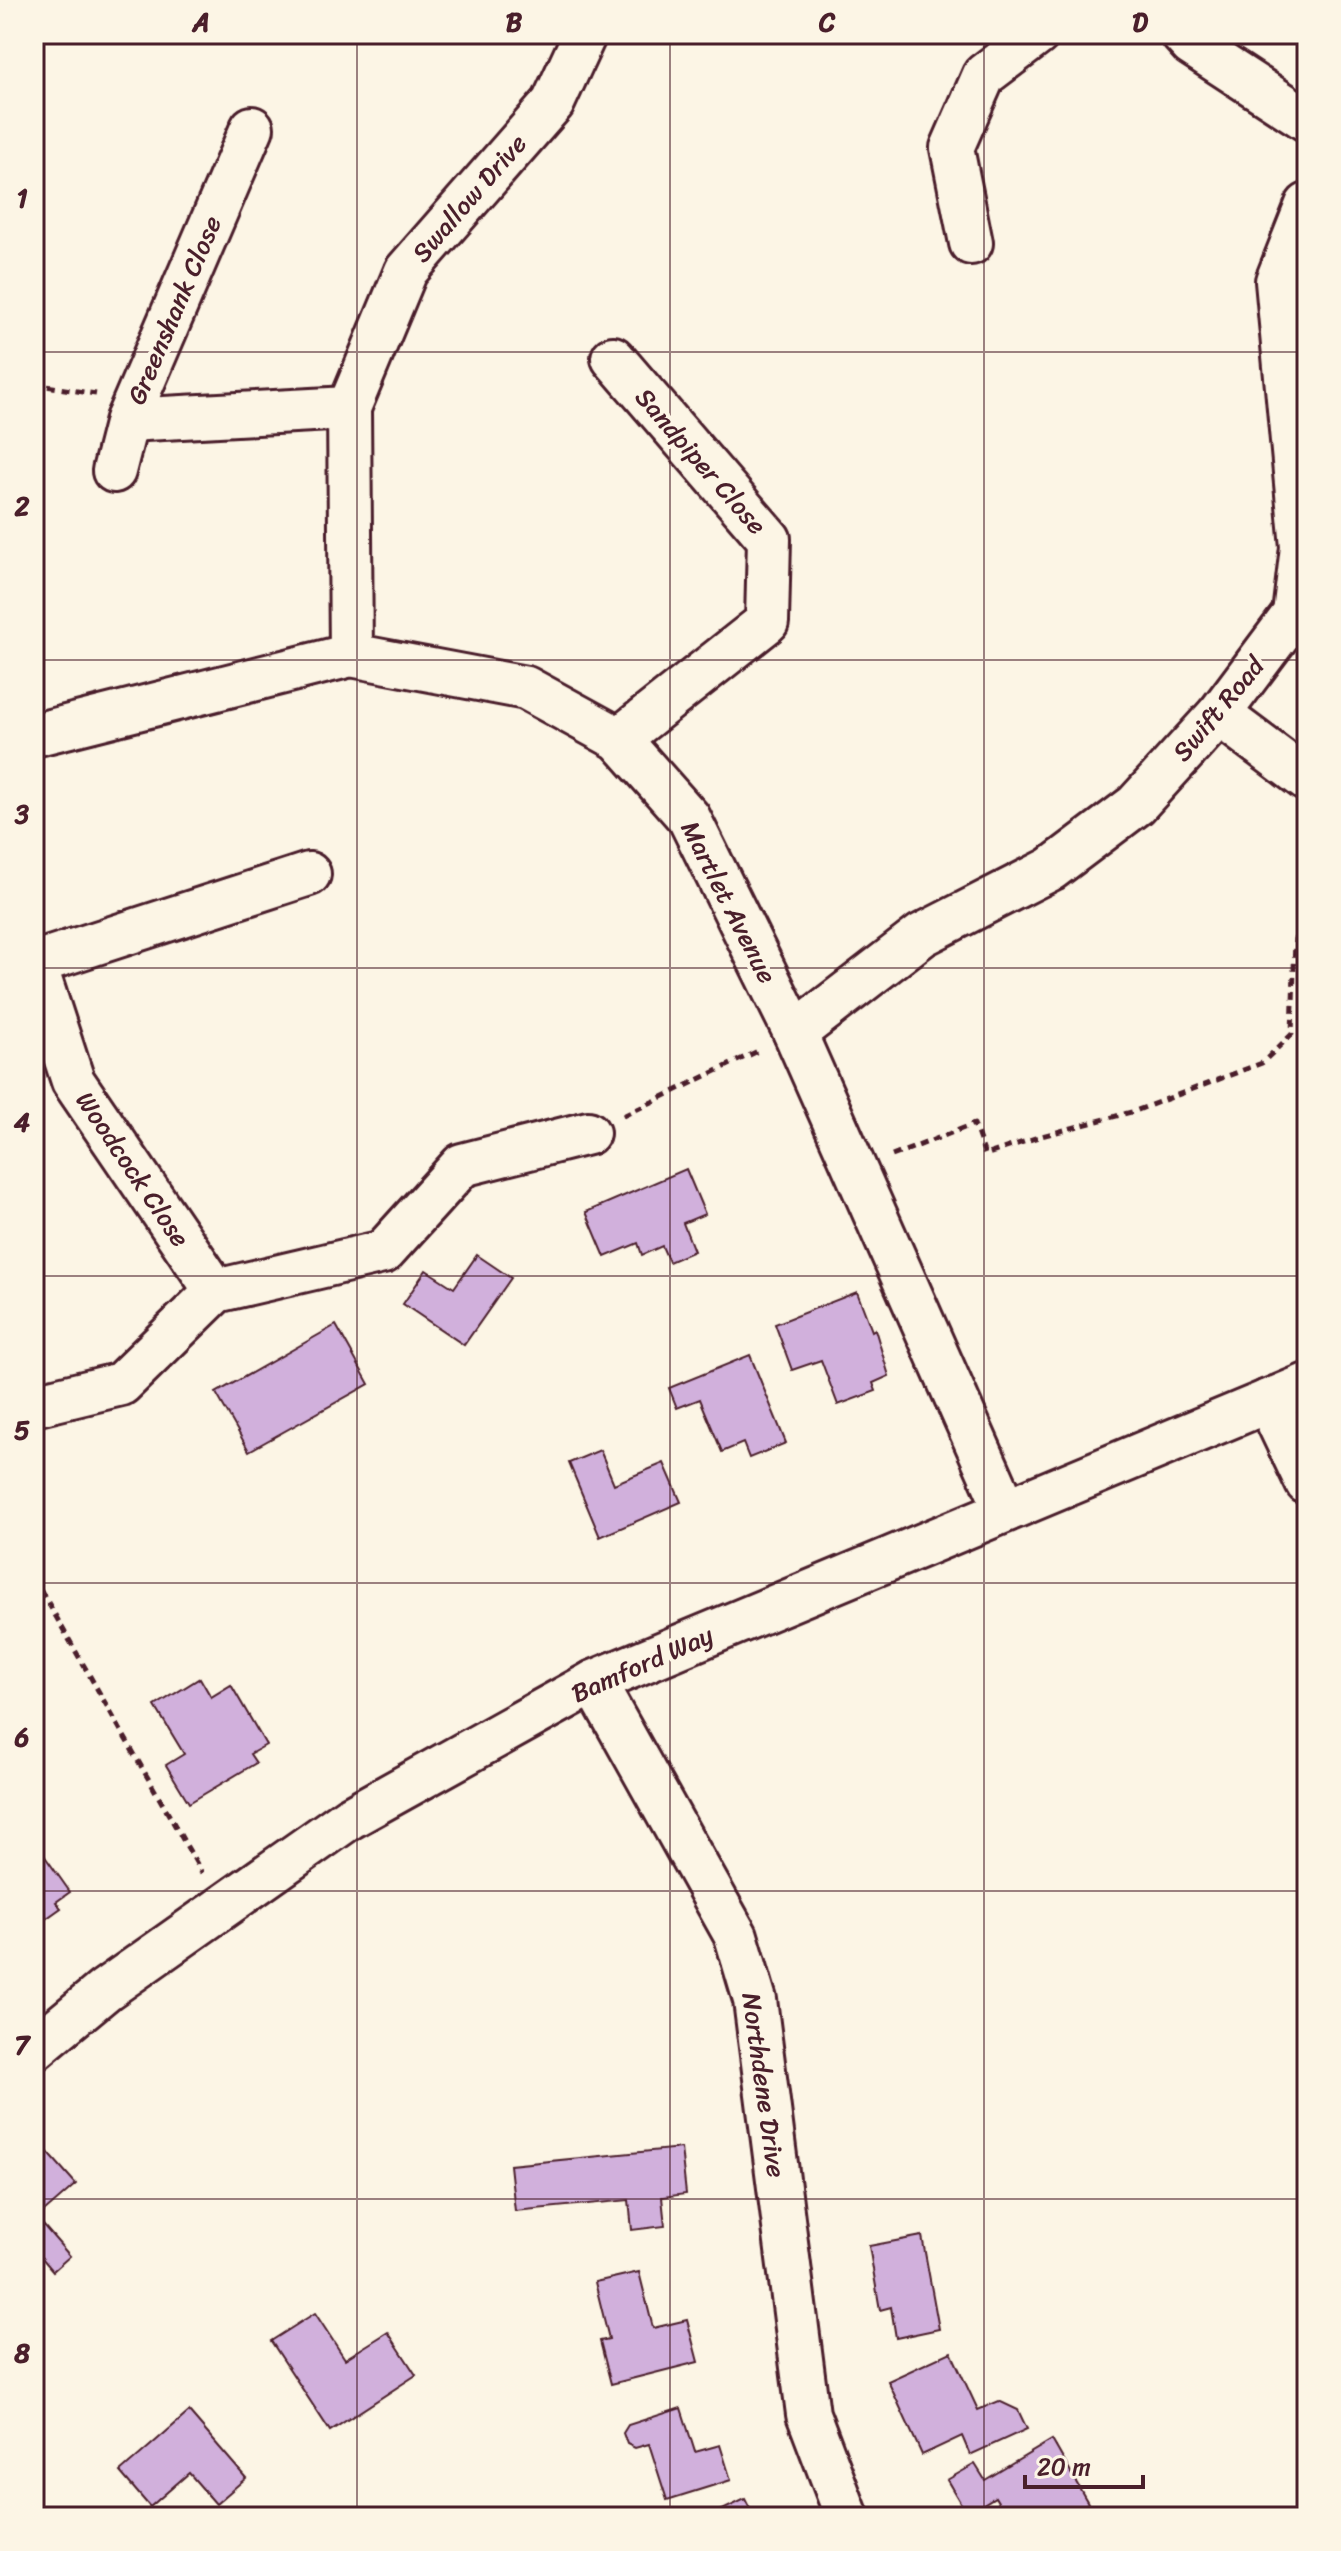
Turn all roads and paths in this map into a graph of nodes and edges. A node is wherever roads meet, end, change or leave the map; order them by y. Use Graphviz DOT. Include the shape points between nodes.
graph roads {
  1 [pos="585,34"];
  2 [pos="1038,34"];
  3 [pos="1182,34"];
  4 [pos="1307,120"];
  5 [pos="252,128"];
  6 [pos="1307,205"];
  7 [pos="971,243"];
  8 [pos="613,358"];
  9 [pos="34,384"];
  10 [pos="349,408"];
  11 [pos="131,410"];
  12 [pos="114,471"];
  13 [pos="351,655"];
  14 [pos="1219,714"];
  15 [pos="34,735"];
  16 [pos="619,739"];
  17 [pos="1307,780"];
  18 [pos="309,874"];
  19 [pos="1307,927"];
  20 [pos="34,962"];
  21 [pos="795,1033"];
  22 [pos="47,1044"];
  23 [pos="588,1133"];
  24 [pos="855,1170"];
  25 [pos="216,1291"];
  26 [pos="1307,1385"];
  27 [pos="1268,1401"];
  28 [pos="34,1405"];
  29 [pos="1307,1483"];
  30 [pos="1005,1508"];
  31 [pos="34,1578"];
  32 [pos="594,1682"];
  33 [pos="222,1908"];
  34 [pos="34,2049"];
  35 [pos="847,2517"];
  1 -- 10 [label="street, Swallow Drive" via="553,103 406,271"];
  2 -- 7 [label="street" via="984,75 952,148"];
  3 -- 4 [label="street"];
  5 -- 11 [label="street, Greenshank Close"];
  6 -- 14 [label="street, Swift Road" via="1277,281 1302,547 1294,614"];
  8 -- 16 [label="street, Sandpiper Close" via="769,539 767,622"];
  9 -- 11 [label="path"];
  10 -- 11 [label="street, Greenshank Close"];
  10 -- 13 [label="street, Swallow Drive"];
  11 -- 12 [label="street"];
  13 -- 15 [label="street, Martlet Avenue"];
  13 -- 16 [label="street, Martlet Avenue" via="526,688"];
  14 -- 17 [label="street"];
  14 -- 21 [label="street, Swift Road" via="1124,814 1051,869 922,935"];
  16 -- 21 [label="street, Martlet Avenue" via="689,818"];
  18 -- 20 [label="street, Woodcock Close"];
  19 -- 24 [label="path" via="1295,939 1292,1034 1262,1063 1135,1111 985,1155 974,1124"];
  20 -- 22 [label="street, Woodcock Close"];
  21 -- 23 [label="path"];
  21 -- 24 [label="street, Martlet Avenue"];
  22 -- 25 [label="street, Woodcock Close"];
  23 -- 25 [label="street" via="462,1165 383,1252"];
  24 -- 30 [label="street, Martlet Avenue"];
  25 -- 28 [label="street" via="121,1384"];
  26 -- 27 [label="street, Bamford Way"];
  27 -- 29 [label="street"];
  27 -- 30 [label="street, Bamford Way"];
  30 -- 32 [label="street, Bamford Way"];
  31 -- 33 [label="path"];
  32 -- 33 [label="street, Bamford Way" via="349,1818"];
  32 -- 35 [label="street, Northdene Drive" via="736,1936 755,2000 808,2414"];
  33 -- 34 [label="street, Bamford Way" via="105,1990"];
}
